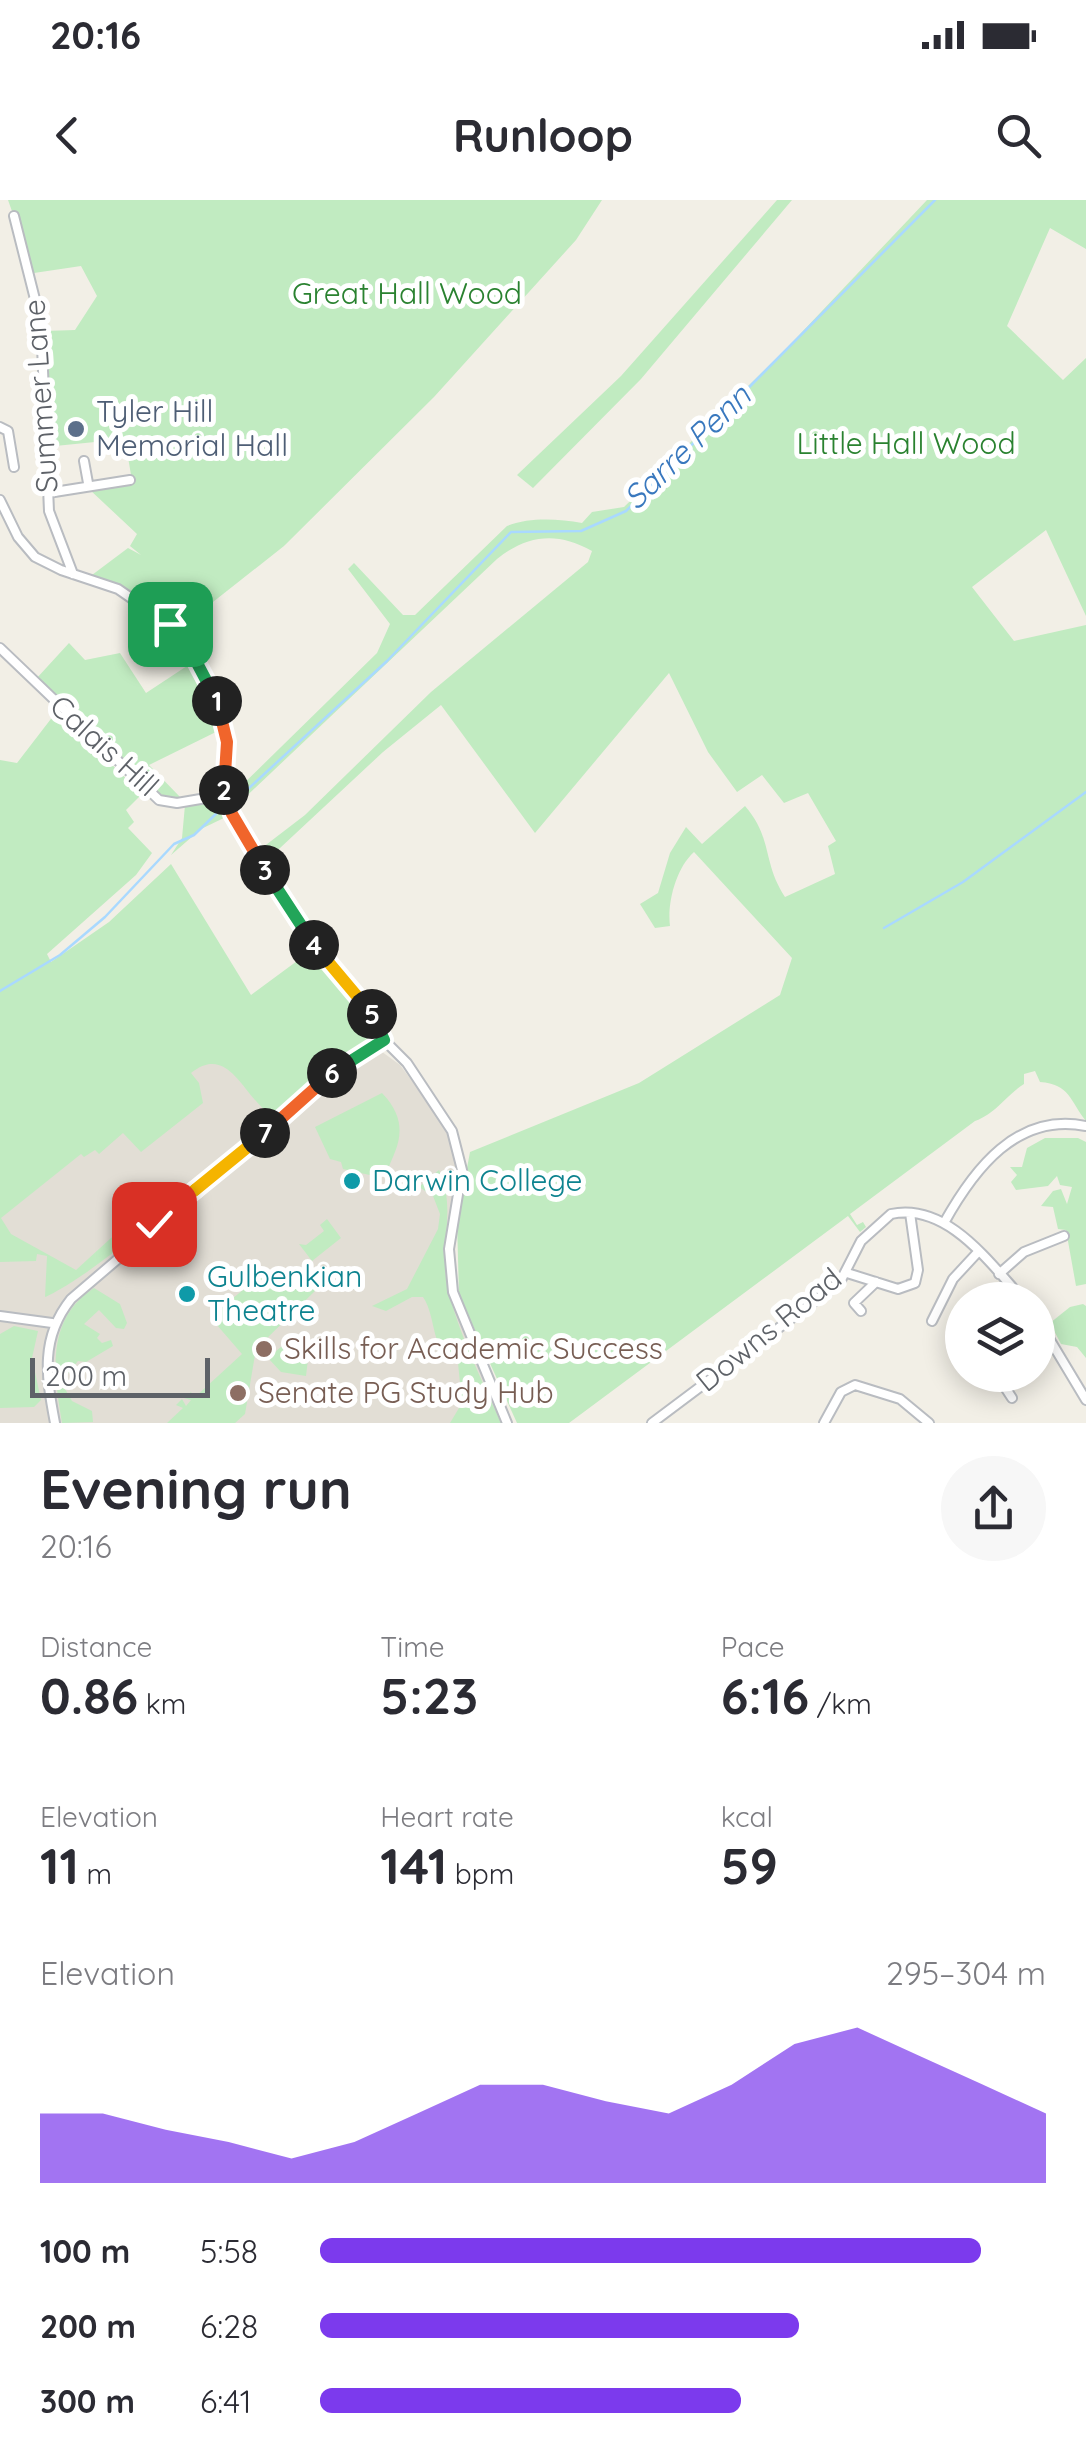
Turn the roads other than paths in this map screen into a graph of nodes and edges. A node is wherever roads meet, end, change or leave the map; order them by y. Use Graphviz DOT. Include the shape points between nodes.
graph roads {
  1 [pos="14,216"];
  2 [pos="0,427"];
  3 [pos="84,461"];
  4 [pos="14,467"];
  5 [pos="130,480"];
  6 [pos="88,483"];
  7 [pos="48,492"];
  8 [pos="0,500"];
  9 [pos="72,574"];
  10 [pos="0,648"];
  11 [pos="224,795"];
  12 [pos="384,1040"];
  13 [pos="1086,1126"];
  14 [pos="910,1213"];
  15 [pos="944,1223"];
  16 [pos="1061,1235"];
  17 [pos="978,1252"];
  18 [pos="847,1272"];
  19 [pos="999,1274"];
  20 [pos="876,1282"];
  21 [pos="1007,1282"];
  22 [pos="861,1311"];
  23 [pos="0,1316"];
  24 [pos="932,1318"];
  25 [pos="52,1323"];
  26 [pos="1055,1350"];
  27 [pos="1008,1392"];
  28 [pos="1009,1396"];
  29 [pos="1086,1400"];
  30 [pos="55,1423"];
  31 [pos="507,1423"];
  32 [pos="652,1423"];
  33 [pos="824,1423"];
  34 [pos="928,1423"];
  1 -- 7 [label="street, Summer Lane" via="40,322"];
  2 -- 4 [label="street" via="8,432"];
  3 -- 6 [label="street"];
  5 -- 6 [label="street"];
  6 -- 7 [label="street"];
  7 -- 9 [label="street, Summer Lane"];
  8 -- 9 [label="street" via="24,546"];
  9 -- 11 [label="street" via="118,589 170,624 187,644 222,715"];
  10 -- 11 [label="street, Calais Hill" via="159,800"];
  11 -- 12 [label="street" via="315,947 375,1018"];
  12 -- 25 [label="street" via="326,1077 148,1228 84,1284"];
  12 -- 31 [label="street" via="406,1062 458,1145 462,1178 450,1228 450,1272 458,1308"];
  13 -- 15 [label="street" via="1056,1123 1020,1133 984,1164"];
  14 -- 15 [label="street"];
  14 -- 18 [label="street, Downs Road" via="891,1214 870,1229"];
  14 -- 20 [label="street" via="918,1278 902,1290"];
  15 -- 17 [label="street"];
  16 -- 19 [label="street" via="1024,1252"];
  17 -- 19 [label="street"];
  17 -- 24 [label="street" via="952,1280"];
  18 -- 20 [label="street"];
  18 -- 32 [label="street, Downs Road"];
  19 -- 21 [label="street"];
  20 -- 22 [label="street" via="854,1303"];
  23 -- 25 [label="street"];
  25 -- 30 [label="street" via="48,1371"];
  26 -- 29 [label="street"];
  27 -- 28 [label="street"];
  33 -- 34 [label="street" via="841,1392 855,1385 900,1399"];
}
